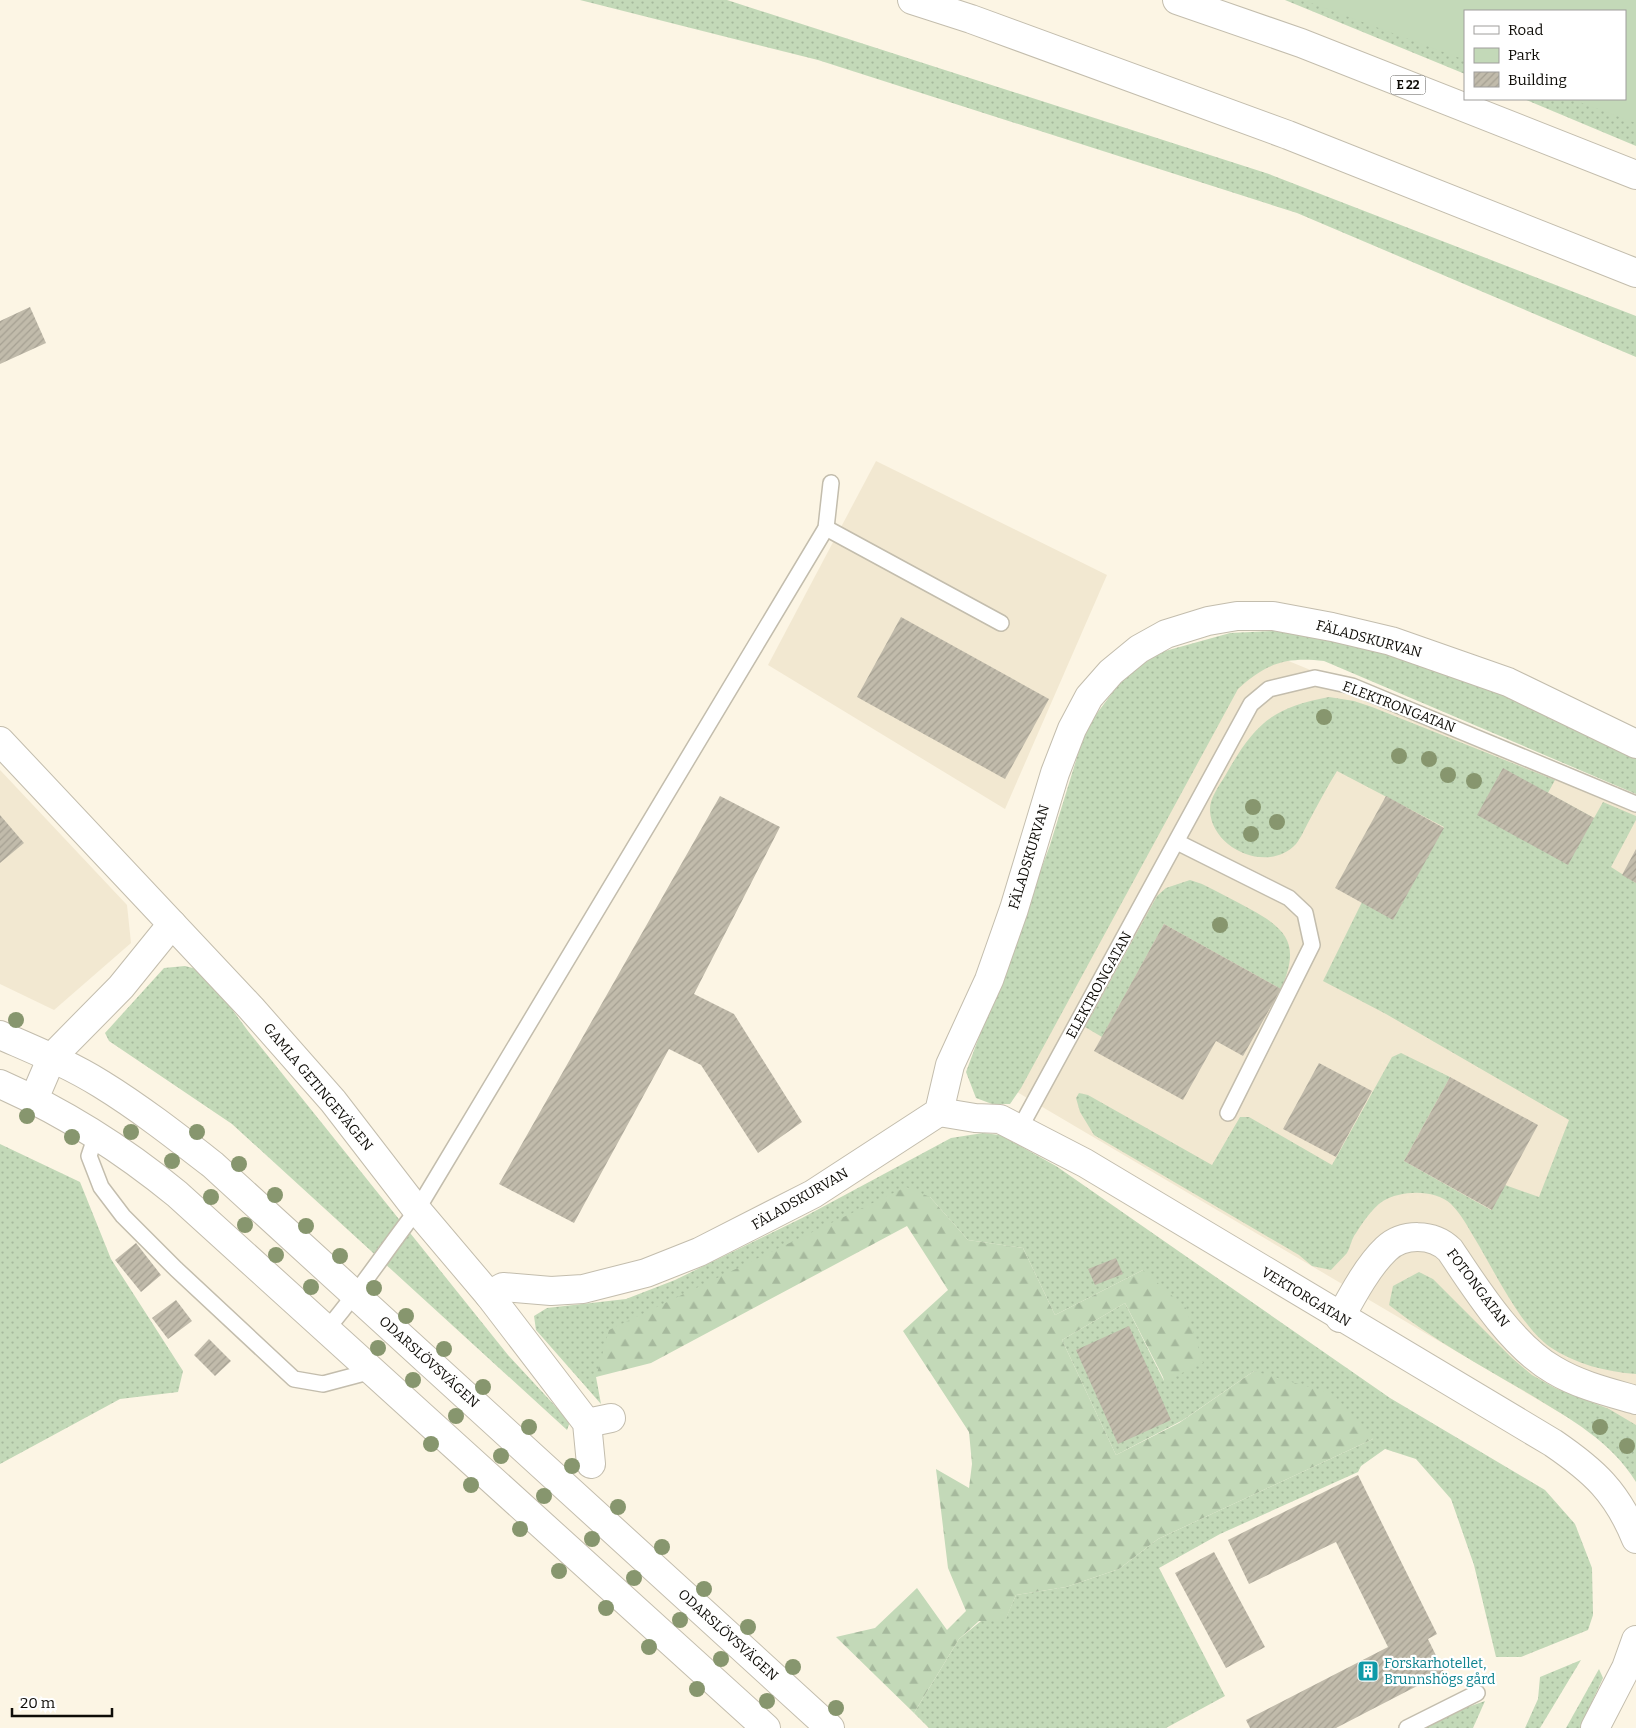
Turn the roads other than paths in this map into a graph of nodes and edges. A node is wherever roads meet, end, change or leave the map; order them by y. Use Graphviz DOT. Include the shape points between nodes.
graph roads {
  1 [pos="912,0"];
  2 [pos="1177,0"];
  3 [pos="1636,176"];
  4 [pos="1636,273"];
  5 [pos="831,483"];
  6 [pos="826,528"];
  7 [pos="1001,623"];
  8 [pos="0,741"];
  9 [pos="1636,744"];
  10 [pos="1636,804"];
  11 [pos="1178,842"];
  12 [pos="172,924"];
  13 [pos="0,1035"];
  14 [pos="52,1058"];
  15 [pos="0,1084"];
  16 [pos="34,1099"];
  17 [pos="939,1112"];
  18 [pos="1228,1113"];
  19 [pos="1020,1128"];
  20 [pos="96,1136"];
  21 [pos="417,1210"];
  22 [pos="356,1295"];
  23 [pos="489,1295"];
  24 [pos="1340,1318"];
  25 [pos="326,1330"];
  26 [pos="372,1371"];
  27 [pos="1636,1400"];
  28 [pos="592,1464"];
  29 [pos="1636,1539"];
  30 [pos="1636,1640"];
  31 [pos="1477,1693"];
  32 [pos="766,1728"];
  33 [pos="830,1728"];
  34 [pos="1407,1728"];
  35 [pos="1595,1728"];
  1 -- 4 [label="main road" via="1288,134"];
  2 -- 3 [label="main road, E 22" via="1301,43"];
  5 -- 6 [label="lane"];
  6 -- 7 [label="lane"];
  6 -- 21 [label="lane"];
  8 -- 12 [label="main road, GAMLA GETINGEVÄGEN"];
  9 -- 17 [label="main road, FÄLADSKURVAN" via="1508,682 1391,641 1332,627 1273,616 1237,616 1166,634 1139,649 1111,672 1089,697 1072,729 989,980 950,1065"];
  10 -- 11 [label="lane, ELEKTRONGATAN" via="1352,686 1315,678 1269,689 1251,704"];
  11 -- 18 [label="lane" via="1289,898 1305,913 1312,945"];
  11 -- 19 [label="lane, ELEKTRONGATAN"];
  12 -- 14 [label="main road" via="121,987"];
  12 -- 21 [label="main road, GAMLA GETINGEVÄGEN" via="333,1101"];
  13 -- 14 [label="main road, ODARSLÖVSVÄGEN"];
  14 -- 16 [label="main road"];
  14 -- 22 [label="main road, ODARSLÖVSVÄGEN" via="108,1088 199,1154"];
  15 -- 16 [label="main road"];
  16 -- 20 [label="main road"];
  17 -- 19 [label="main road, VEKTORGATAN" via="1000,1119"];
  17 -- 23 [label="main road, FÄLADSKURVAN" via="812,1194 700,1252 646,1273 583,1290 503,1287"];
  19 -- 24 [label="main road, VEKTORGATAN" via="1085,1163"];
  20 -- 25 [label="main road" via="131,1156 177,1194"];
  20 -- 26 [label="lane" via="89,1156 101,1187 124,1216 294,1379 323,1384"];
  21 -- 22 [label="lane" via="373,1267"];
  21 -- 23 [label="main road, GAMLA GETINGEVÄGEN"];
  22 -- 25 [label="lane"];
  22 -- 33 [label="main road, ODARSLÖVSVÄGEN"];
  23 -- 28 [label="main road, GAMLA GETINGEVÄGEN" via="599,1420"];
  24 -- 27 [label="main road, FOTONGATAN" via="1386,1249 1398,1242 1424,1236 1450,1250 1504,1324 1538,1360 1596,1389"];
  24 -- 29 [label="main road, VEKTORGATAN" via="1585,1465 1600,1478 1621,1507"];
  25 -- 26 [label="main road"];
  26 -- 32 [label="main road"];
  30 -- 35 [label="main road" via="1626,1668"];
  31 -- 34 [label="lane"];
}
